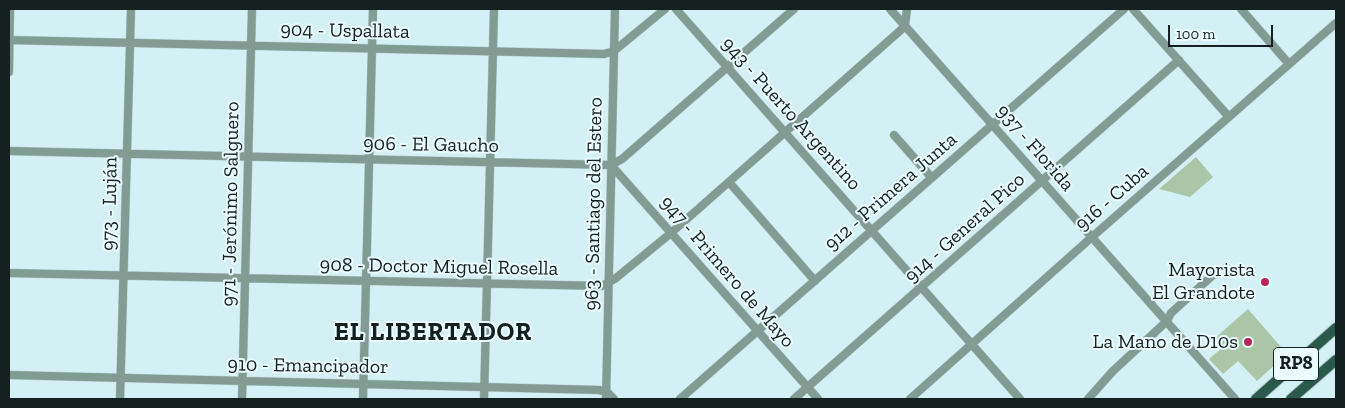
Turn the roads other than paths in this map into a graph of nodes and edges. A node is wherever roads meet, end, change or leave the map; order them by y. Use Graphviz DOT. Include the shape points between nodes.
graph roads {
  1 [pos="10,9"];
  2 [pos="131,9"];
  3 [pos="252,9"];
  4 [pos="373,9"];
  5 [pos="494,9"];
  6 [pos="615,9"];
  7 [pos="665,9"];
  8 [pos="676,9"];
  9 [pos="794,9"];
  10 [pos="890,9"];
  11 [pos="908,9"];
  12 [pos="1124,9"];
  13 [pos="1133,9"];
  14 [pos="1241,9"];
  15 [pos="1336,23"];
  16 [pos="905,26"];
  17 [pos="9,40"];
  18 [pos="130,42"];
  19 [pos="251,46"];
  20 [pos="372,48"];
  21 [pos="494,50"];
  22 [pos="614,51"];
  23 [pos="1179,60"];
  24 [pos="1289,64"];
  25 [pos="728,68"];
  26 [pos="9,72"];
  27 [pos="1229,117"];
  28 [pos="993,124"];
  29 [pos="784,132"];
  30 [pos="894,135"];
  31 [pos="9,151"];
  32 [pos="128,154"];
  33 [pos="248,157"];
  34 [pos="369,160"];
  35 [pos="490,163"];
  36 [pos="611,165"];
  37 [pos="932,178"];
  38 [pos="1043,180"];
  39 [pos="729,182"];
  40 [pos="872,230"];
  41 [pos="671,232"];
  42 [pos="1092,237"];
  43 [pos="9,273"];
  44 [pos="125,274"];
  45 [pos="1213,275"];
  46 [pos="246,278"];
  47 [pos="815,281"];
  48 [pos="367,282"];
  49 [pos="487,284"];
  50 [pos="608,284"];
  51 [pos="922,288"];
  52 [pos="1167,321"];
  53 [pos="1336,328"];
  54 [pos="758,332"];
  55 [pos="972,344"];
  56 [pos="1336,360"];
  57 [pos="9,375"];
  58 [pos="121,378"];
  59 [pos="243,381"];
  60 [pos="363,384"];
  61 [pos="484,386"];
  62 [pos="808,388"];
  63 [pos="606,396"];
  64 [pos="914,398"];
  65 [pos="120,399"];
  66 [pos="242,399"];
  67 [pos="363,399"];
  68 [pos="484,399"];
  69 [pos="614,399"];
  70 [pos="680,399"];
  71 [pos="794,399"];
  72 [pos="818,399"];
  73 [pos="1020,399"];
  74 [pos="1088,399"];
  75 [pos="1235,399"];
  76 [pos="1256,399"];
  77 [pos="1291,399"];
  1 -- 17 [label="street"];
  2 -- 18 [label="street, 973 - Luján"];
  3 -- 19 [label="street, 971 - Jerónimo Salguero"];
  4 -- 20 [label="street"];
  5 -- 21 [label="street"];
  6 -- 22 [label="street, 963 - Santiago del Estero"];
  7 -- 22 [label="street"];
  8 -- 25 [label="street, 943 - Puerto Argentino"];
  9 -- 25 [label="street"];
  10 -- 16 [label="street, 937 - Florida"];
  11 -- 16 [label="street"];
  12 -- 28 [label="street, 912 - Primera Junta"];
  13 -- 23 [label="street"];
  14 -- 24 [label="street"];
  15 -- 24 [label="street, 916 - Cuba"];
  16 -- 28 [label="street, 937 - Florida"];
  16 -- 29 [label="street"];
  17 -- 18 [label="street, 904 - Uspallata"];
  17 -- 26 [label="street"];
  18 -- 19 [label="street, 904 - Uspallata"];
  18 -- 32 [label="street, 973 - Luján"];
  19 -- 20 [label="street, 904 - Uspallata"];
  19 -- 33 [label="street, 971 - Jerónimo Salguero"];
  20 -- 21 [label="street, 904 - Uspallata"];
  20 -- 34 [label="street"];
  21 -- 22 [label="street, 904 - Uspallata" via="604,54"];
  21 -- 35 [label="street"];
  22 -- 36 [label="street, 963 - Santiago del Estero"];
  23 -- 27 [label="street"];
  23 -- 38 [label="street, 914 - General Pico"];
  24 -- 27 [label="street, 916 - Cuba"];
  25 -- 29 [label="street, 943 - Puerto Argentino"];
  25 -- 36 [label="street"];
  27 -- 42 [label="street, 916 - Cuba"];
  28 -- 37 [label="street, 912 - Primera Junta"];
  28 -- 38 [label="street, 937 - Florida"];
  29 -- 39 [label="street"];
  29 -- 40 [label="street, 943 - Puerto Argentino"];
  30 -- 37 [label="street"];
  31 -- 32 [label="street, 906 - El Gaucho"];
  32 -- 33 [label="street, 906 - El Gaucho"];
  32 -- 44 [label="street, 973 - Luján"];
  33 -- 34 [label="street, 906 - El Gaucho"];
  33 -- 46 [label="street, 971 - Jerónimo Salguero"];
  34 -- 35 [label="street, 906 - El Gaucho"];
  34 -- 48 [label="street"];
  35 -- 36 [label="street, 906 - El Gaucho"];
  35 -- 49 [label="street"];
  36 -- 41 [label="street, 947 - Primero de Mayo"];
  36 -- 50 [label="street, 963 - Santiago del Estero"];
  37 -- 40 [label="street, 912 - Primera Junta"];
  38 -- 42 [label="street, 937 - Florida"];
  38 -- 51 [label="street, 914 - General Pico"];
  39 -- 41 [label="street"];
  39 -- 47 [label="street"];
  40 -- 47 [label="street, 912 - Primera Junta"];
  40 -- 51 [label="street, 943 - Puerto Argentino"];
  41 -- 50 [label="street"];
  41 -- 54 [label="street, 947 - Primero de Mayo"];
  42 -- 52 [label="street, 937 - Florida"];
  42 -- 55 [label="street, 916 - Cuba"];
  43 -- 44 [label="street, 908 - Doctor Miguel Rosella"];
  44 -- 46 [label="street, 908 - Doctor Miguel Rosella"];
  44 -- 58 [label="street, 973 - Luján"];
  45 -- 52 [label="street" via="1171,312"];
  46 -- 48 [label="street, 908 - Doctor Miguel Rosella"];
  46 -- 59 [label="street, 971 - Jerónimo Salguero"];
  47 -- 54 [label="street, 912 - Primera Junta"];
  48 -- 49 [label="street, 908 - Doctor Miguel Rosella"];
  48 -- 60 [label="street"];
  49 -- 50 [label="street, 908 - Doctor Miguel Rosella"];
  49 -- 61 [label="street"];
  50 -- 63 [label="street, 963 - Santiago del Estero"];
  51 -- 55 [label="street, 943 - Puerto Argentino"];
  51 -- 62 [label="street, 914 - General Pico"];
  52 -- 74 [label="street"];
  52 -- 75 [label="street, 937 - Florida"];
  53 -- 76 [label="main road, RP8"];
  54 -- 62 [label="street, 947 - Primero de Mayo"];
  54 -- 70 [label="street, 912 - Primera Junta"];
  55 -- 64 [label="street, 916 - Cuba"];
  55 -- 73 [label="street, 943 - Puerto Argentino"];
  56 -- 77 [label="main road, RP8"];
  57 -- 58 [label="street, 910 - Emancipador"];
  58 -- 59 [label="street, 910 - Emancipador"];
  58 -- 65 [label="street, 973 - Luján"];
  59 -- 60 [label="street, 910 - Emancipador"];
  59 -- 66 [label="street, 971 - Jerónimo Salguero"];
  60 -- 61 [label="street, 910 - Emancipador"];
  60 -- 67 [label="street"];
  61 -- 63 [label="street, 910 - Emancipador" via="599,390"];
  61 -- 68 [label="street"];
  62 -- 71 [label="street, 914 - General Pico"];
  62 -- 72 [label="street, 947 - Primero de Mayo"];
  63 -- 69 [label="street"];
}
